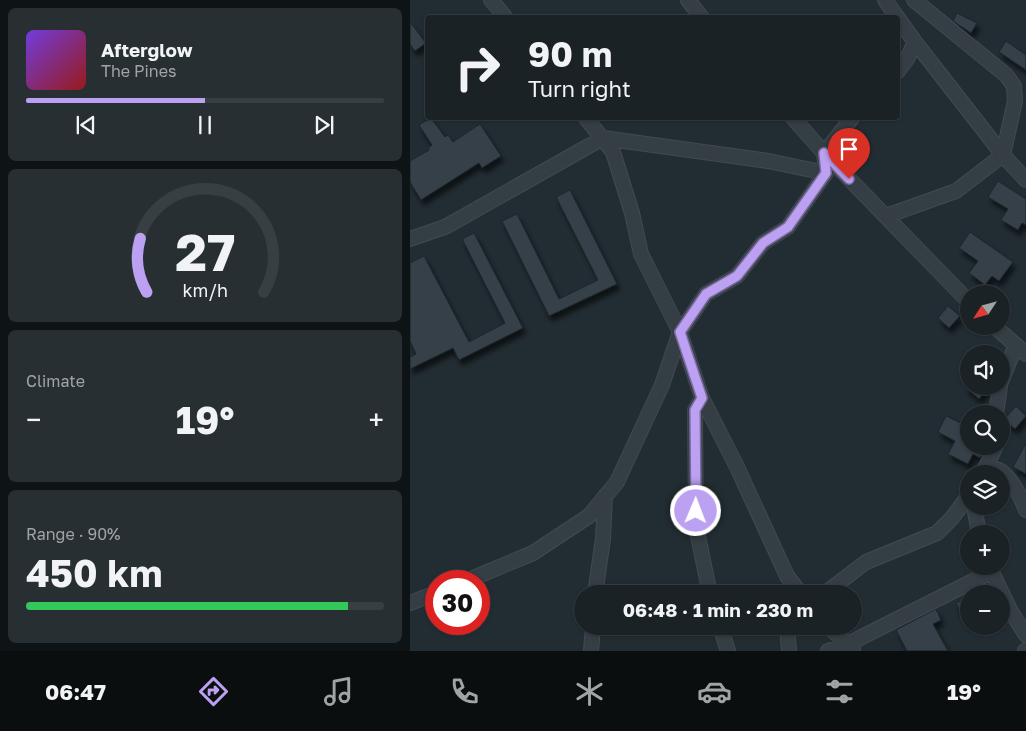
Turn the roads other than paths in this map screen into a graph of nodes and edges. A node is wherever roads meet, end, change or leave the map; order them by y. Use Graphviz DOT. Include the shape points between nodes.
graph roads {
  1 [pos="491,0"];
  2 [pos="688,0"];
  3 [pos="885,0"];
  4 [pos="914,0"];
  5 [pos="504,15"];
  6 [pos="700,15"];
  7 [pos="896,15"];
  8 [pos="900,21"];
  9 [pos="915,42"];
  10 [pos="900,68"];
  11 [pos="588,120"];
  12 [pos="795,120"];
  13 [pos="850,120"];
  14 [pos="603,138"];
  15 [pos="824,153"];
  16 [pos="1003,155"];
  17 [pos="826,173"];
  18 [pos="1026,180"];
  19 [pos="886,216"];
  20 [pos="410,239"];
  21 [pos="960,293"];
  22 [pos="680,332"];
  23 [pos="1004,335"];
  24 [pos="1021,351"];
  25 [pos="1010,368"];
  26 [pos="702,398"];
  27 [pos="1010,481"];
  28 [pos="605,496"];
  29 [pos="960,507"];
  30 [pos="1026,510"];
  31 [pos="490,571"];
  32 [pos="979,575"];
  33 [pos="993,575"];
  34 [pos="596,585"];
  35 [pos="708,585"];
  36 [pos="794,585"];
  37 [pos="836,585"];
  38 [pos="425,597"];
  39 [pos="410,603"];
  40 [pos="592,635"];
  41 [pos="723,635"];
  42 [pos="788,635"];
  43 [pos="838,635"];
  44 [pos="1026,635"];
  45 [pos="852,647"];
  46 [pos="591,651"];
  47 [pos="728,651"];
  48 [pos="789,651"];
  49 [pos="828,651"];
  1 -- 5 [label="street"];
  2 -- 6 [label="street"];
  3 -- 7 [label="street"];
  4 -- 16 [label="street" via="1006,75 1014,86 1015,101"];
  8 -- 9 [label="street"];
  9 -- 10 [label="street"];
  9 -- 16 [label="street"];
  11 -- 14 [label="street"];
  12 -- 15 [label="street"];
  13 -- 15 [label="street"];
  14 -- 17 [label="street" via="768,161"];
  14 -- 20 [label="street" via="445,227"];
  14 -- 22 [label="street" via="612,152 632,213 641,254"];
  15 -- 17 [label="street"];
  15 -- 19 [label="street"];
  16 -- 18 [label="street"];
  16 -- 19 [label="street" via="956,191"];
  17 -- 22 [label="street" via="788,227 763,243 737,276 706,294"];
  19 -- 21 [label="street"];
  22 -- 26 [label="street"];
  22 -- 28 [label="street" via="662,385 617,482"];
  23 -- 24 [label="street"];
  24 -- 25 [label="street"];
  26 -- 35 [label="street" via="695,410 696,526"];
  26 -- 36 [label="street"];
  27 -- 30 [label="street"];
  28 -- 31 [label="street" via="589,516 533,553"];
  28 -- 34 [label="street"];
  29 -- 37 [label="street" via="936,533 866,562"];
  32 -- 45 [label="street"];
  33 -- 44 [label="street"];
  38 -- 39 [label="street"];
  40 -- 46 [label="street"];
  41 -- 47 [label="street"];
  42 -- 48 [label="street"];
  43 -- 45 [label="street"];
  45 -- 49 [label="street"];
}
